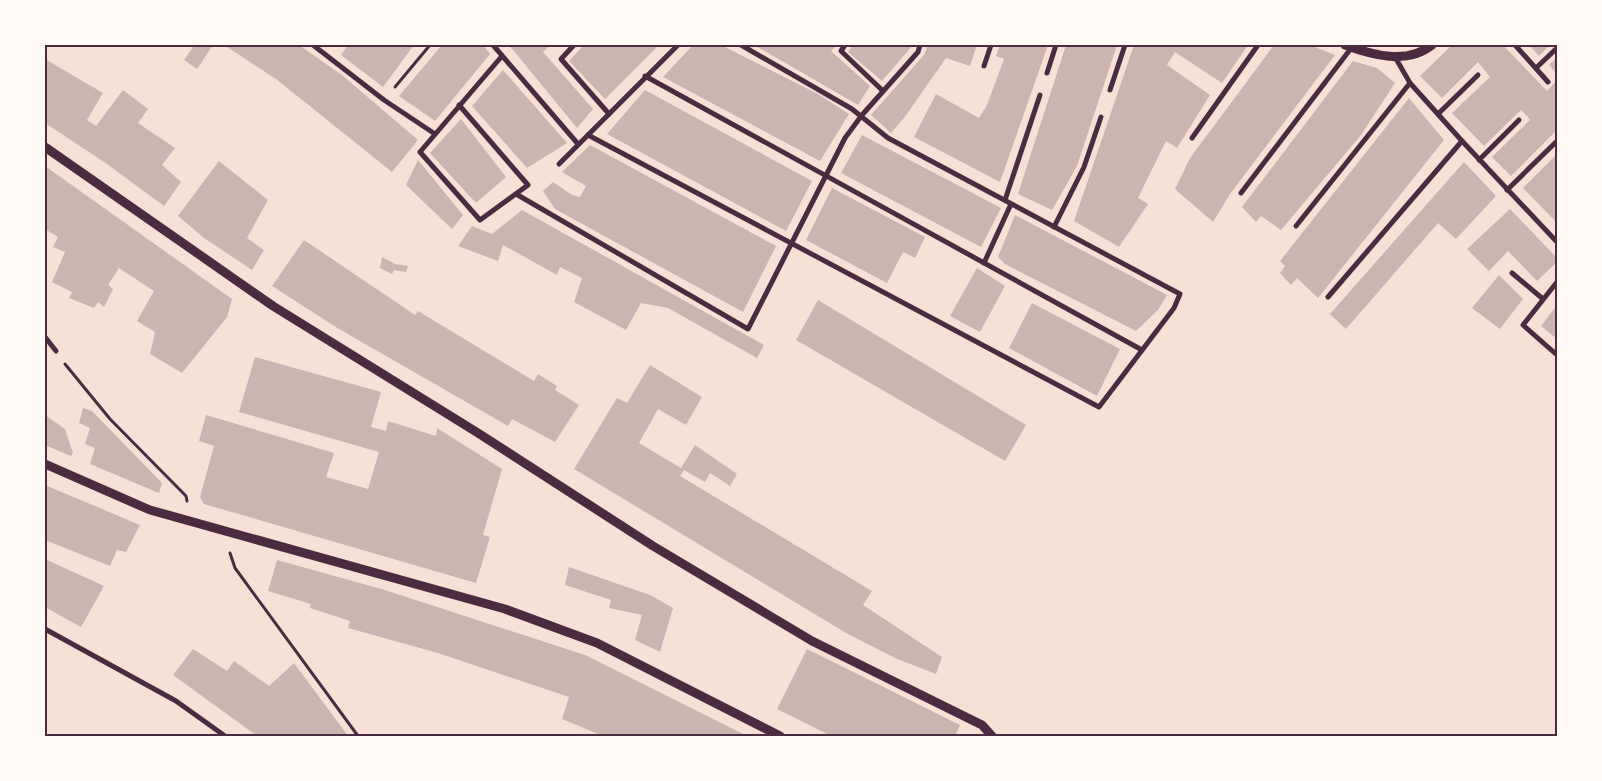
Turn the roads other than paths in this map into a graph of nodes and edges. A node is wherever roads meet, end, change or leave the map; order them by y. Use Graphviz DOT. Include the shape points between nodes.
graph roads {
  1 [pos="313,45"];
  2 [pos="494,45"];
  3 [pos="574,45"];
  4 [pos="678,45"];
  5 [pos="741,45"];
  6 [pos="845,45"];
  7 [pos="920,45"];
  8 [pos="991,45"];
  9 [pos="1056,45"];
  10 [pos="1125,45"];
  11 [pos="1258,45"];
  12 [pos="1432,45"];
  13 [pos="1515,45"];
  14 [pos="1348,46"];
  15 [pos="1557,48"];
  16 [pos="502,56"];
  17 [pos="1394,57"];
  18 [pos="984,66"];
  19 [pos="1536,68"];
  20 [pos="1047,73"];
  21 [pos="1478,75"];
  22 [pos="645,76"];
  23 [pos="1548,82"];
  24 [pos="1410,83"];
  25 [pos="1110,90"];
  26 [pos="883,91"];
  27 [pos="1040,95"];
  28 [pos="459,106"];
  29 [pos="609,114"];
  30 [pos="1438,114"];
  31 [pos="862,116"];
  32 [pos="1101,117"];
  33 [pos="1519,120"];
  34 [pos="435,134"];
  35 [pos="588,135"];
  36 [pos="1192,138"];
  37 [pos="1462,141"];
  38 [pos="1557,141"];
  39 [pos="578,144"];
  40 [pos="45,147"];
  41 [pos="1479,160"];
  42 [pos="559,164"];
  43 [pos="826,176"];
  44 [pos="1507,190"];
  45 [pos="1241,193"];
  46 [pos="516,194"];
  47 [pos="1005,200"];
  48 [pos="1011,204"];
  49 [pos="1296,226"];
  50 [pos="1054,227"];
  51 [pos="1557,242"];
  52 [pos="790,243"];
  53 [pos="984,263"];
  54 [pos="1512,273"];
  55 [pos="1557,282"];
  56 [pos="1328,297"];
  57 [pos="1543,299"];
  58 [pos="45,337"];
  59 [pos="1142,350"];
  60 [pos="56,351"];
  61 [pos="1557,355"];
  62 [pos="45,464"];
  63 [pos="45,629"];
  64 [pos="225,736"];
  65 [pos="780,736"];
  66 [pos="992,736"];
  1 -- 34 [label="street" via="384,100"];
  2 -- 16 [label="street"];
  3 -- 29 [label="street" via="560,59"];
  4 -- 22 [label="street"];
  5 -- 31 [label="street"];
  6 -- 26 [label="street" via="841,51"];
  7 -- 26 [label="street" via="918,52"];
  8 -- 18 [label="street"];
  9 -- 20 [label="street"];
  10 -- 25 [label="street"];
  11 -- 36 [label="street"];
  12 -- 17 [label="street" via="1413,55"];
  13 -- 19 [label="street"];
  14 -- 17 [label="street"];
  14 -- 45 [label="street"];
  15 -- 19 [label="street"];
  16 -- 28 [label="street"];
  16 -- 39 [label="street"];
  17 -- 24 [label="street"];
  19 -- 23 [label="street"];
  21 -- 30 [label="street"];
  22 -- 29 [label="street"];
  22 -- 43 [label="street"];
  24 -- 30 [label="street"];
  24 -- 49 [label="street"];
  26 -- 31 [label="street"];
  27 -- 47 [label="street"];
  28 -- 34 [label="street"];
  28 -- 46 [label="street" via="528,185"];
  29 -- 35 [label="street"];
  30 -- 37 [label="street"];
  31 -- 43 [label="street" via="845,138"];
  31 -- 47 [label="street" via="888,138"];
  32 -- 50 [label="street" via="1084,167"];
  33 -- 41 [label="street"];
  34 -- 46 [label="street" via="420,152 480,220"];
  35 -- 39 [label="street"];
  35 -- 52 [label="street"];
  37 -- 41 [label="street"];
  37 -- 56 [label="street"];
  38 -- 44 [label="street"];
  39 -- 42 [label="street"];
  40 -- 66 [label="street" via="273,306 652,546 812,641 982,725"];
  41 -- 44 [label="street"];
  43 -- 52 [label="street"];
  43 -- 53 [label="street"];
  44 -- 51 [label="street"];
  46 -- 52 [label="street" via="748,329"];
  47 -- 48 [label="street"];
  48 -- 50 [label="street"];
  48 -- 53 [label="street"];
  50 -- 59 [label="street" via="1180,294 1174,308"];
  52 -- 59 [label="street" via="1099,407"];
  53 -- 59 [label="street"];
  54 -- 57 [label="street"];
  55 -- 57 [label="street"];
  57 -- 61 [label="street" via="1523,325"];
  58 -- 60 [label="street"];
  62 -- 65 [label="street" via="150,510 505,609 555,627 597,643"];
  63 -- 64 [label="street" via="176,701"];
}
